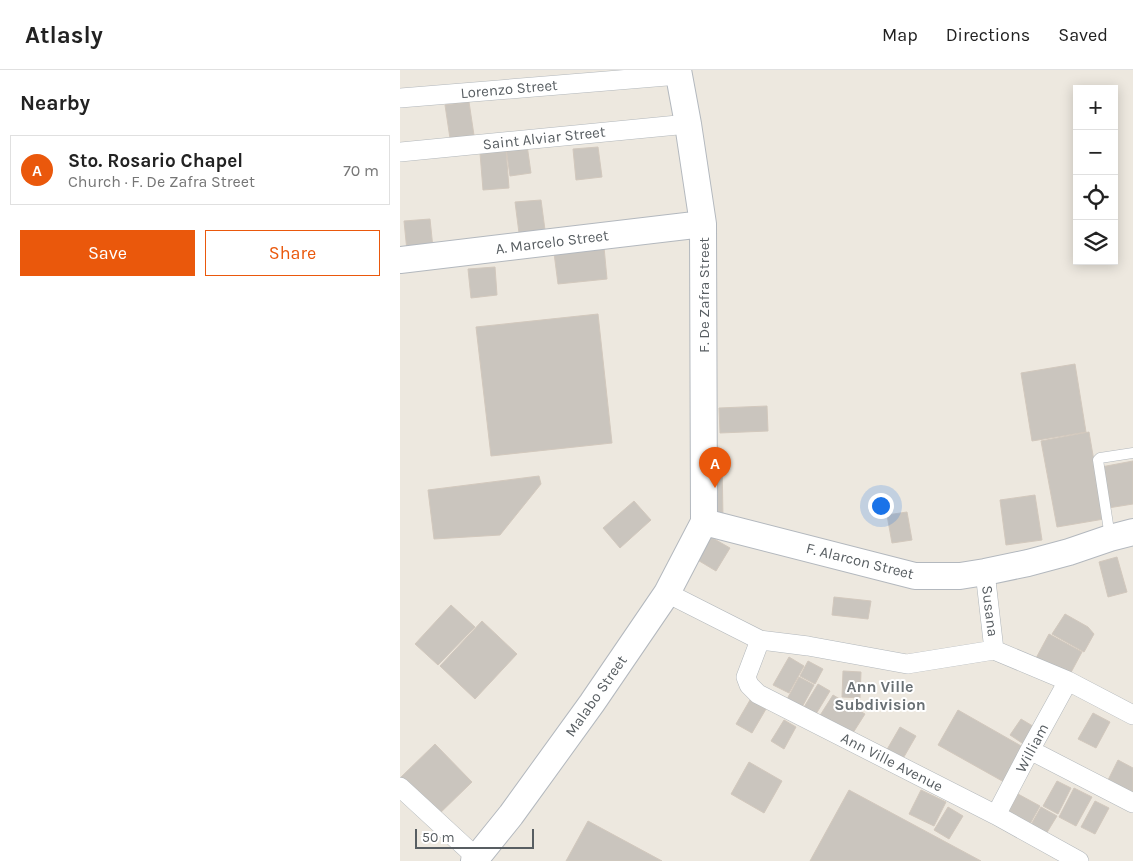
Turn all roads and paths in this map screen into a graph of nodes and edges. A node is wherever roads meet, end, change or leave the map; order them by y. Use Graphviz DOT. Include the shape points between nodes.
graph roads {
  1 [pos="678,72"];
  2 [pos="400,98"];
  3 [pos="688,124"];
  4 [pos="400,152"];
  5 [pos="703,224"];
  6 [pos="400,260"];
  7 [pos="1133,453"];
  8 [pos="704,522"];
  9 [pos="1121,535"];
  10 [pos="985,572"];
  11 [pos="667,593"];
  12 [pos="760,640"];
  13 [pos="994,650"];
  14 [pos="1068,681"];
  15 [pos="1133,715"];
  16 [pos="1030,750"];
  17 [pos="400,787"];
  18 [pos="1133,803"];
  19 [pos="996,815"];
  20 [pos="475,860"];
  21 [pos="1079,861"];
  1 -- 2 [label="street, Lorenzo Street"];
  1 -- 3 [label="street, F. De Zafra Street"];
  3 -- 4 [label="street, Saint Alviar Street"];
  3 -- 5 [label="street, F. De Zafra Street"];
  5 -- 6 [label="street, A. Marcelo Street"];
  5 -- 8 [label="street, F. De Zafra Street"];
  7 -- 9 [label="lane" via="1098,460"];
  8 -- 10 [label="street, F. Alarcon Street" via="915,576 960,576"];
  8 -- 11 [label="street, Malabo Street"];
  9 -- 10 [label="street, F. Alarcon Street" via="1028,563"];
  10 -- 13 [label="street, Susana"];
  11 -- 12 [label="street"];
  11 -- 20 [label="street, Malabo Street" via="592,703"];
  12 -- 13 [label="street" via="907,664"];
  12 -- 19 [label="street, Ann Ville Avenue" via="746,677 758,694"];
  13 -- 14 [label="street"];
  14 -- 15 [label="street"];
  14 -- 16 [label="street, William"];
  16 -- 18 [label="street"];
  16 -- 19 [label="street, William"];
  17 -- 20 [label="street"];
  19 -- 21 [label="street, Ann Ville Avenue"];
}
